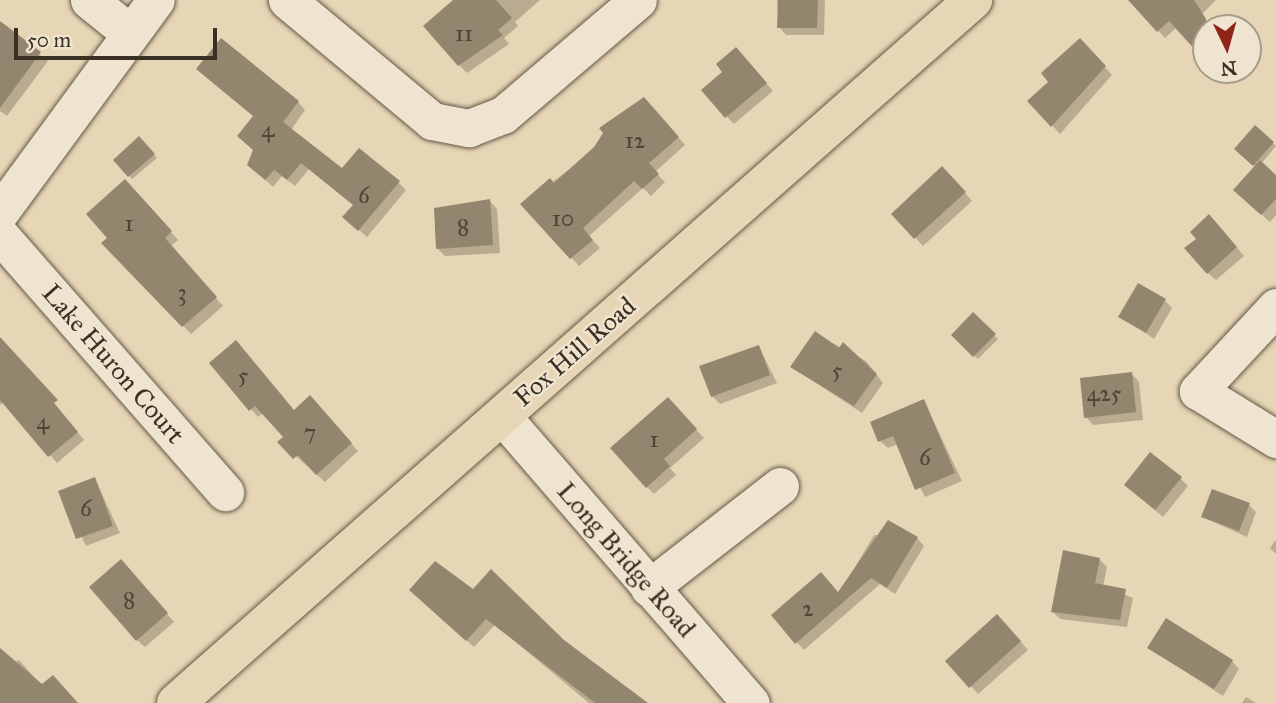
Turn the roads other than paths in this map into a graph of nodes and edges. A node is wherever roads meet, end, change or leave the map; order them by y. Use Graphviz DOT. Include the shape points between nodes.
graph roads {
  1 [pos="89,0"];
  2 [pos="156,0"];
  3 [pos="287,0"];
  4 [pos="638,0"];
  5 [pos="973,0"];
  6 [pos="130,33"];
  7 [pos="0,212"];
  8 [pos="0,235"];
  9 [pos="1276,307"];
  10 [pos="502,416"];
  11 [pos="1276,439"];
  12 [pos="780,486"];
  13 [pos="225,492"];
  14 [pos="649,588"];
  15 [pos="176,703"];
  16 [pos="751,703"];
  1 -- 6 [label="street"];
  2 -- 6 [label="street"];
  3 -- 4 [label="street" via="432,121 468,128 503,116"];
  5 -- 10 [label="main road, Fox Hill Road"];
  6 -- 7 [label="street"];
  8 -- 13 [label="street, Lake Huron Court"];
  9 -- 11 [label="street" via="1198,391"];
  10 -- 14 [label="street, Long Bridge Road"];
  10 -- 15 [label="main road, Fox Hill Road"];
  12 -- 14 [label="street"];
  14 -- 16 [label="street, Long Bridge Road"];
}
